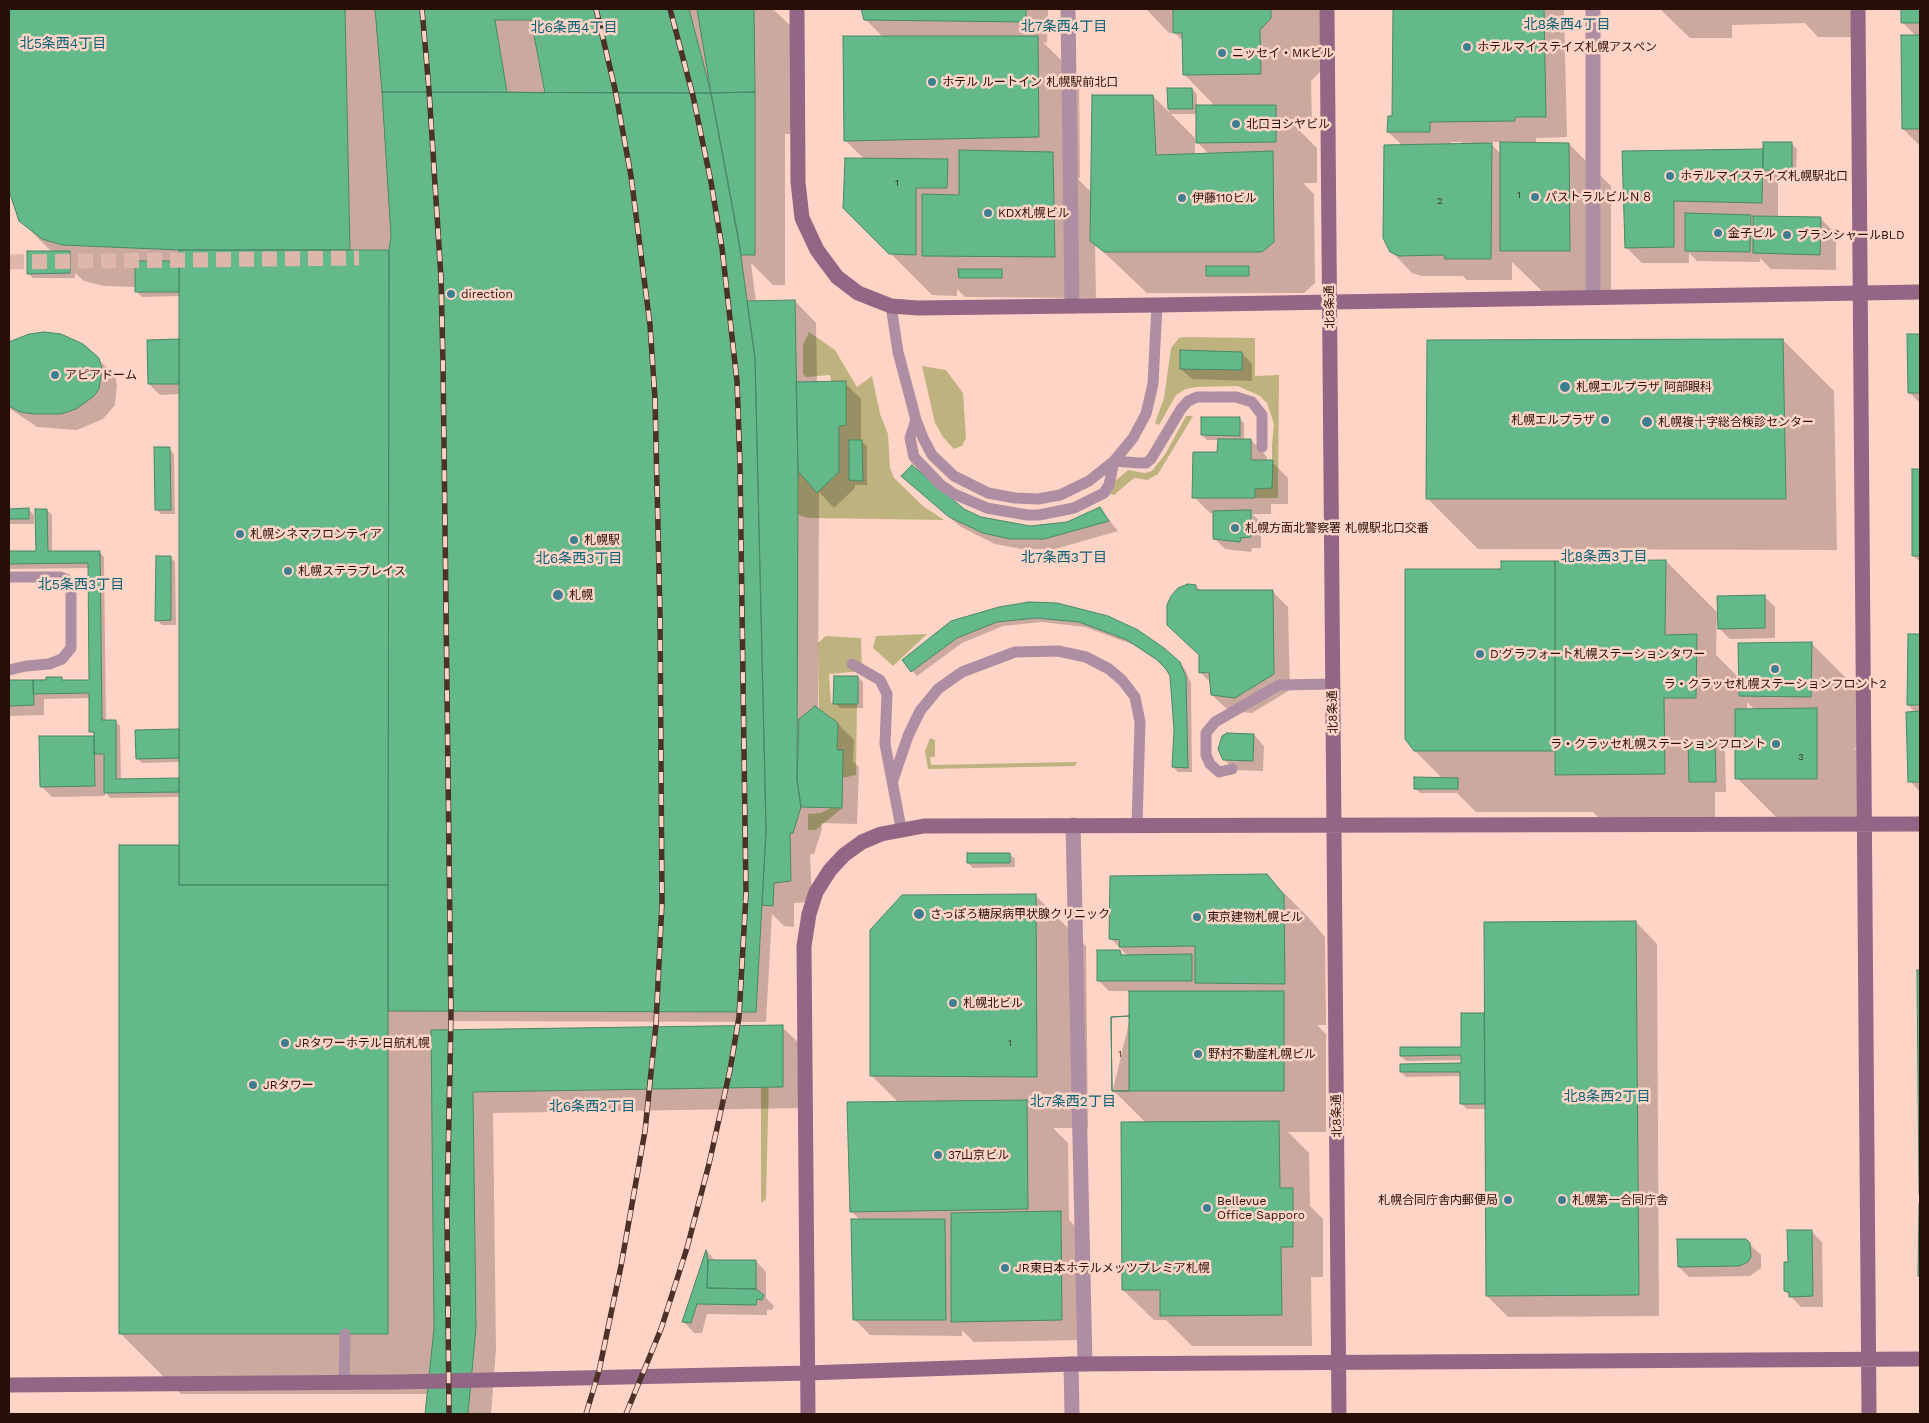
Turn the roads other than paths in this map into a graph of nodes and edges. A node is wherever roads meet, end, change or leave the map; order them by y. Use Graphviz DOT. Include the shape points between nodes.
graph roads {
  1 [pos="797,9"];
  2 [pos="1068,9"];
  3 [pos="1327,9"];
  4 [pos="1593,9"];
  5 [pos="1858,9"];
  6 [pos="1860,292"];
  7 [pos="1920,292"];
  8 [pos="1594,296"];
  9 [pos="1330,301"];
  10 [pos="1157,305"];
  11 [pos="891,306"];
  12 [pos="1072,306"];
  13 [pos="916,420"];
  14 [pos="1262,446"];
  15 [pos="1114,461"];
  16 [pos="9,577"];
  17 [pos="852,664"];
  18 [pos="9,670"];
  19 [pos="1333,684"];
  20 [pos="1232,769"];
  21 [pos="893,780"];
  22 [pos="1073,824"];
  23 [pos="1920,824"];
  24 [pos="1138,825"];
  25 [pos="1864,825"];
  26 [pos="1334,826"];
  27 [pos="901,828"];
  28 [pos="345,1334"];
  29 [pos="1869,1358"];
  30 [pos="1920,1359"];
  31 [pos="1339,1362"];
  32 [pos="1078,1364"];
  33 [pos="807,1373"];
  34 [pos="344,1382"];
  35 [pos="9,1385"];
  36 [pos="808,1414"];
  37 [pos="1072,1414"];
  38 [pos="1339,1414"];
  39 [pos="1869,1414"];
  1 -- 11 [label="street" via="798,182 802,218 816,250 837,277 858,293"];
  2 -- 12 [label="street"];
  3 -- 9 [label="street, 北8条通"];
  4 -- 8 [label="street"];
  5 -- 6 [label="street"];
  6 -- 7 [label="street"];
  6 -- 8 [label="street"];
  6 -- 25 [label="street"];
  8 -- 9 [label="street"];
  9 -- 10 [label="street"];
  9 -- 19 [label="street, 北8条通"];
  10 -- 12 [label="street"];
  10 -- 15 [label="lane" via="1154,384 1146,414 1133,438"];
  11 -- 12 [label="street"];
  11 -- 13 [label="lane" via="898,352"];
  13 -- 15 [label="lane" via="932,455 972,486 988,493 1023,498 1060,495 1088,481"];
  13 -- 15 [label="lane" via="910,438 914,457 924,470 954,494 987,508 1039,515 1074,508 1104,492 1109,485"];
  14 -- 15 [label="lane" via="1262,415 1252,402 1236,397 1204,396 1188,402 1181,409 1151,459 1140,463"];
  16 -- 18 [label="lane" via="60,576 71,588 71,648 62,659 49,664"];
  17 -- 21 [label="lane" via="880,680 887,694 885,744"];
  19 -- 20 [label="lane" via="1279,685 1215,722 1206,733 1206,755 1219,772"];
  19 -- 26 [label="street, 北8条通"];
  21 -- 24 [label="lane" via="920,711 938,689 962,672 1015,652 1058,651 1086,657 1109,669 1135,697 1140,722"];
  21 -- 27 [label="lane"];
  22 -- 24 [label="street"];
  22 -- 27 [label="street"];
  22 -- 32 [label="street"];
  23 -- 25 [label="street"];
  24 -- 26 [label="street"];
  25 -- 26 [label="street"];
  25 -- 29 [label="street"];
  26 -- 31 [label="street, 北8条通"];
  27 -- 33 [label="street" via="869,839 844,855 816,892 809,914 804,946"];
  28 -- 34 [label="lane"];
  29 -- 30 [label="street"];
  29 -- 31 [label="street"];
  29 -- 39 [label="street"];
  31 -- 32 [label="street"];
  31 -- 38 [label="street, 北8条通"];
  32 -- 33 [label="street"];
  32 -- 37 [label="street"];
  33 -- 34 [label="street"];
  33 -- 36 [label="street"];
  34 -- 35 [label="street"];
}
